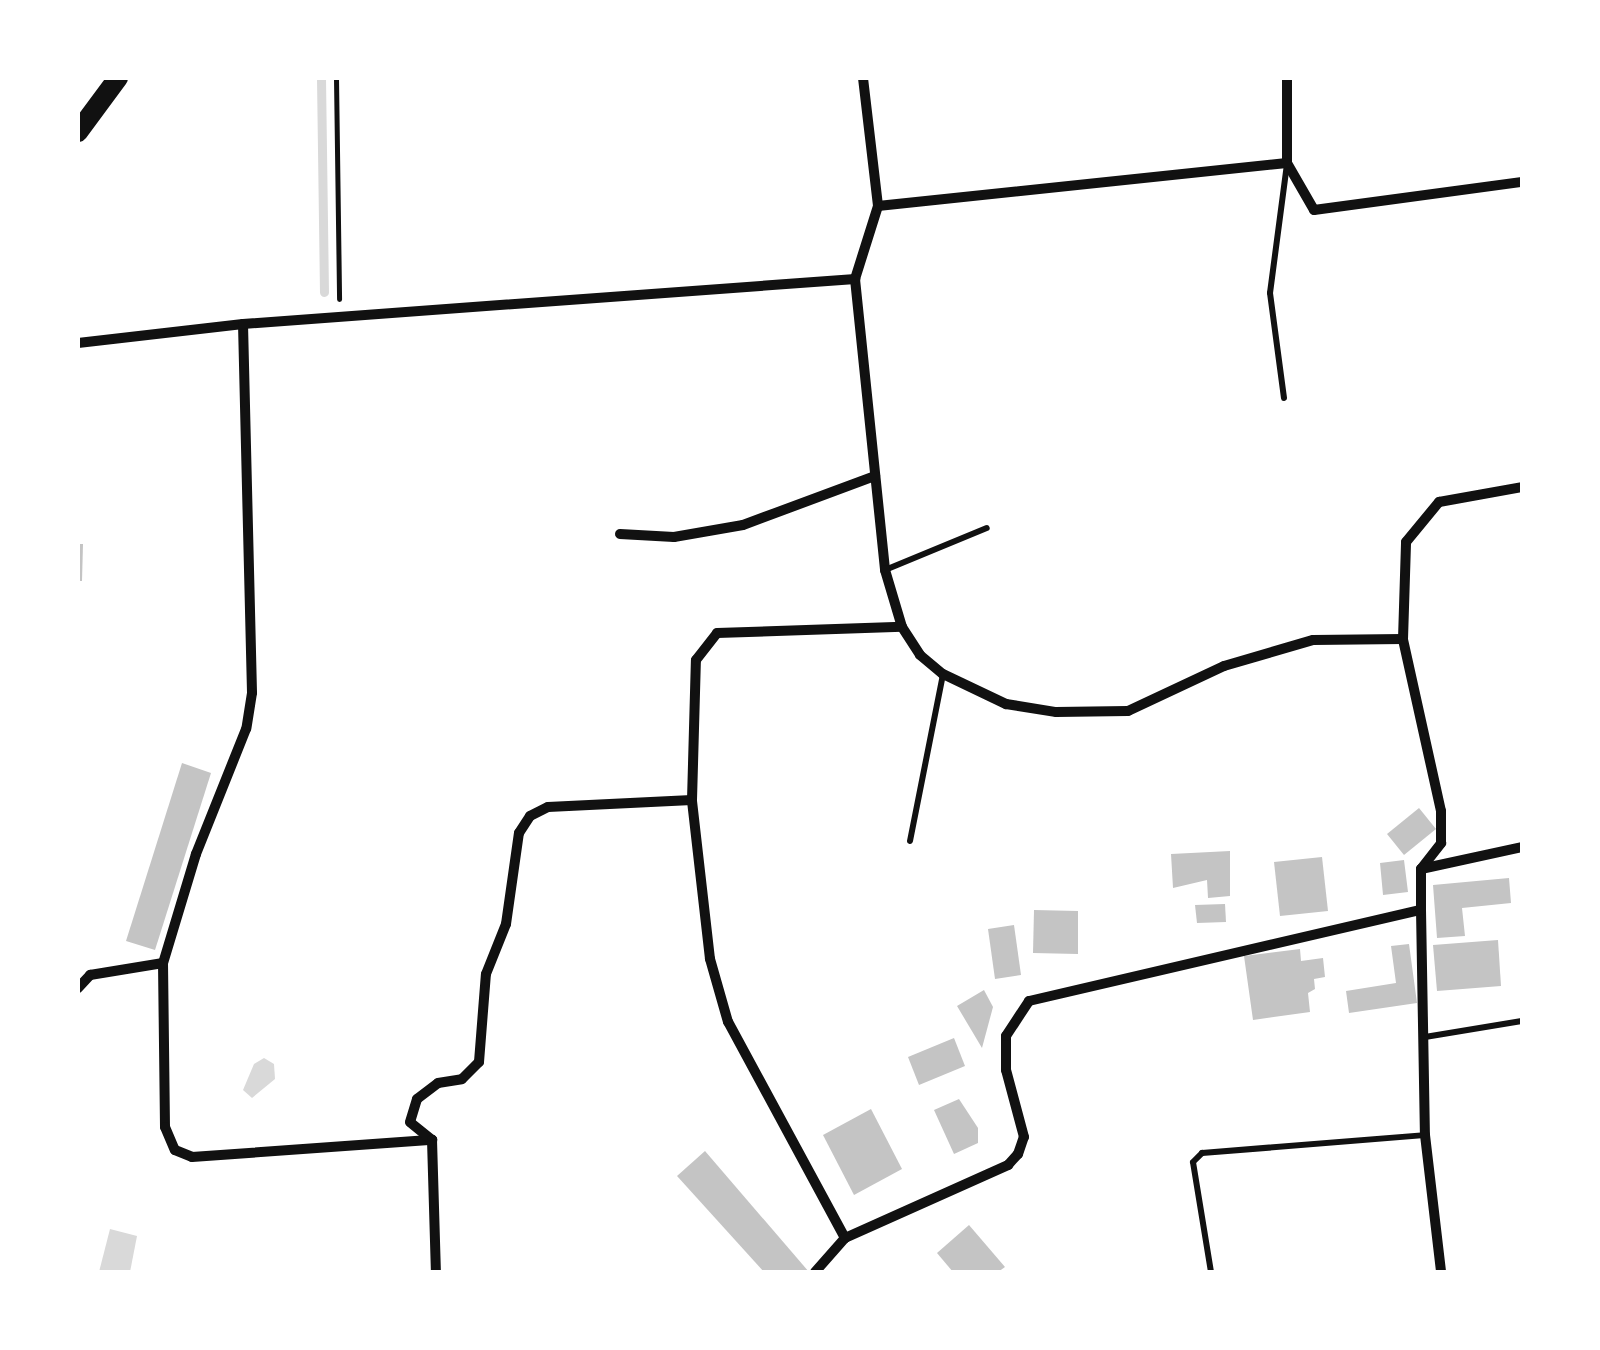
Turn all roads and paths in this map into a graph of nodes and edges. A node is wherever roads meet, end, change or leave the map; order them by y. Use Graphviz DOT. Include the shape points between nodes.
graph roads {
  1 [pos="118,78"];
  2 [pos="336,78"];
  3 [pos="863,78"];
  4 [pos="1287,78"];
  5 [pos="78,132"];
  6 [pos="1287,163"];
  7 [pos="1522,182"];
  8 [pos="878,206"];
  9 [pos="855,280"];
  10 [pos="339,317"];
  11 [pos="243,324"];
  12 [pos="78,344"];
  13 [pos="1284,398"];
  14 [pos="875,476"];
  15 [pos="1522,488"];
  16 [pos="987,528"];
  17 [pos="620,534"];
  18 [pos="885,570"];
  19 [pos="902,627"];
  20 [pos="1403,639"];
  21 [pos="943,674"];
  22 [pos="692,800"];
  23 [pos="910,842"];
  24 [pos="1522,846"];
  25 [pos="1421,870"];
  26 [pos="1422,910"];
  27 [pos="163,963"];
  28 [pos="78,988"];
  29 [pos="1522,1021"];
  30 [pos="1425,1037"];
  31 [pos="1425,1134"];
  32 [pos="432,1140"];
  33 [pos="845,1238"];
  34 [pos="436,1272"];
  35 [pos="815,1272"];
  36 [pos="1212,1272"];
  37 [pos="1442,1272"];
  1 -- 5 [label="main road"];
  2 -- 10 [label="path"];
  3 -- 8 [label="street"];
  4 -- 6 [label="street"];
  6 -- 7 [label="street" via="1314,210"];
  6 -- 8 [label="street"];
  6 -- 13 [label="lane" via="1270,293"];
  8 -- 9 [label="street"];
  9 -- 10 [label="street"];
  9 -- 14 [label="street"];
  10 -- 11 [label="street"];
  11 -- 12 [label="street"];
  11 -- 27 [label="street" via="252,693 246,728 196,854"];
  14 -- 17 [label="street" via="743,525 674,537"];
  14 -- 18 [label="street"];
  15 -- 20 [label="street" via="1439,502 1420,521 1406,542"];
  16 -- 18 [label="lane"];
  18 -- 19 [label="street"];
  19 -- 21 [label="street"];
  19 -- 22 [label="street" via="717,633 696,660"];
  20 -- 21 [label="street" via="1313,640 1210,672 1128,711 1056,712 1006,704"];
  20 -- 25 [label="street" via="1441,811 1441,843"];
  21 -- 23 [label="lane"];
  22 -- 32 [label="street" via="548,807 530,816 519,833 506,924 486,974 479,1062 462,1079 438,1083 417,1099 410,1122"];
  22 -- 33 [label="street" via="710,959 728,1022"];
  24 -- 25 [label="street"];
  25 -- 26 [label="street"];
  26 -- 30 [label="street"];
  26 -- 33 [label="street" via="1029,1001 1006,1036 1006,1070 1024,1136 1018,1154 1008,1165"];
  27 -- 28 [label="street" via="90,974"];
  27 -- 32 [label="street" via="165,1127 175,1150 192,1157"];
  29 -- 30 [label="lane"];
  30 -- 31 [label="street"];
  31 -- 36 [label="lane" via="1202,1153 1192,1162"];
  31 -- 37 [label="street"];
  32 -- 34 [label="street"];
  33 -- 35 [label="street"];
}
